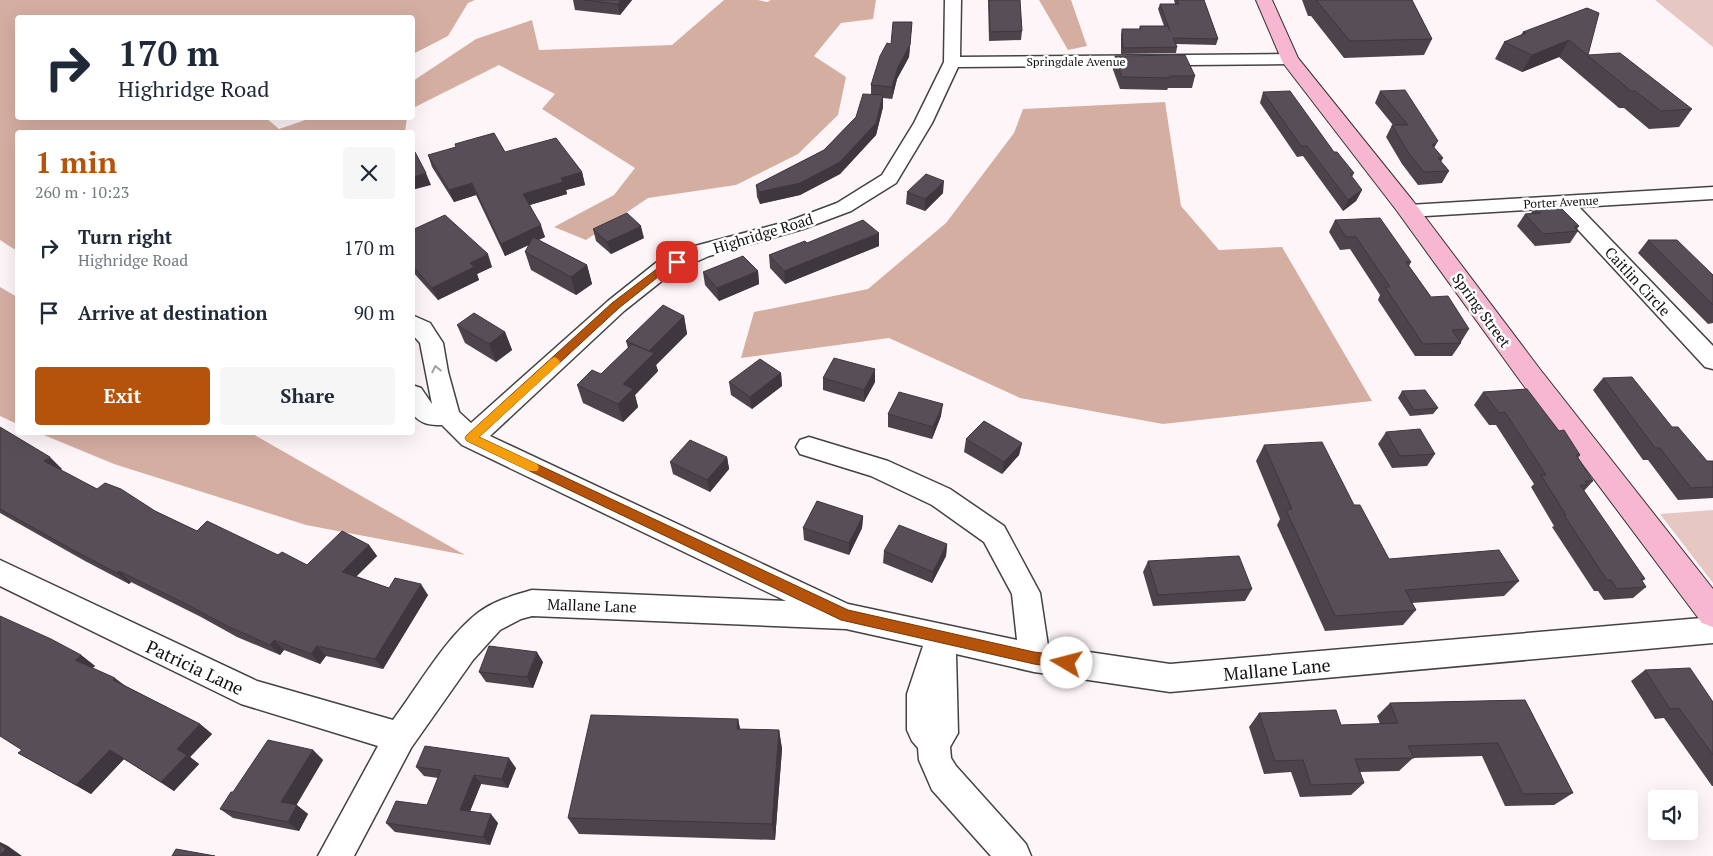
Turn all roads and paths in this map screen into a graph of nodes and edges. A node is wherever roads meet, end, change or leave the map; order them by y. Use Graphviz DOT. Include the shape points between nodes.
graph roads {
  1 [pos="953,0"];
  2 [pos="1264,0"];
  3 [pos="1289,59"];
  4 [pos="952,62"];
  5 [pos="1713,193"];
  6 [pos="1563,202"];
  7 [pos="1409,211"];
  8 [pos="415,325"];
  9 [pos="1713,361"];
  10 [pos="415,401"];
  11 [pos="448,416"];
  12 [pos="471,438"];
  13 [pos="809,447"];
  14 [pos="0,572"];
  15 [pos="1713,613"];
  16 [pos="846,616"];
  17 [pos="1713,630"];
  18 [pos="942,637"];
  19 [pos="1034,658"];
  20 [pos="400,737"];
  21 [pos="334,856"];
  22 [pos="1014,856"];
  1 -- 4 [label="street, Highridge Road"];
  2 -- 3 [label="main road, Spring Street"];
  3 -- 4 [label="street, Springdale Avenue"];
  3 -- 7 [label="main road, Spring Street"];
  4 -- 12 [label="street, Highridge Road" via="923,123 889,179 844,207 796,225 702,251 665,267 616,306"];
  5 -- 6 [label="street, Porter Avenue"];
  6 -- 7 [label="street, Porter Avenue"];
  6 -- 9 [label="street, Caitlin Circle"];
  7 -- 15 [label="main road, Spring Street"];
  11 -- 8 [label="street, one-way" via="431,343"];
  10 -- 11 [label="street" via="428,416"];
  11 -- 12 [label="street, Mallane Lane"];
  12 -- 16 [label="street, Mallane Lane"];
  13 -- 19 [label="street" via="879,468 941,497 994,534 1026,593"];
  14 -- 20 [label="street, Patricia Lane" via="252,694"];
  16 -- 18 [label="street, Mallane Lane"];
  16 -- 20 [label="street, Mallane Lane" via="532,603 490,621 462,650"];
  17 -- 19 [label="street, Mallane Lane" via="1170,678"];
  18 -- 19 [label="street, Mallane Lane"];
  18 -- 22 [label="street" via="922,694 923,730 934,742 935,760 944,778"];
  20 -- 21 [label="street, Mallane Lane"];
}
